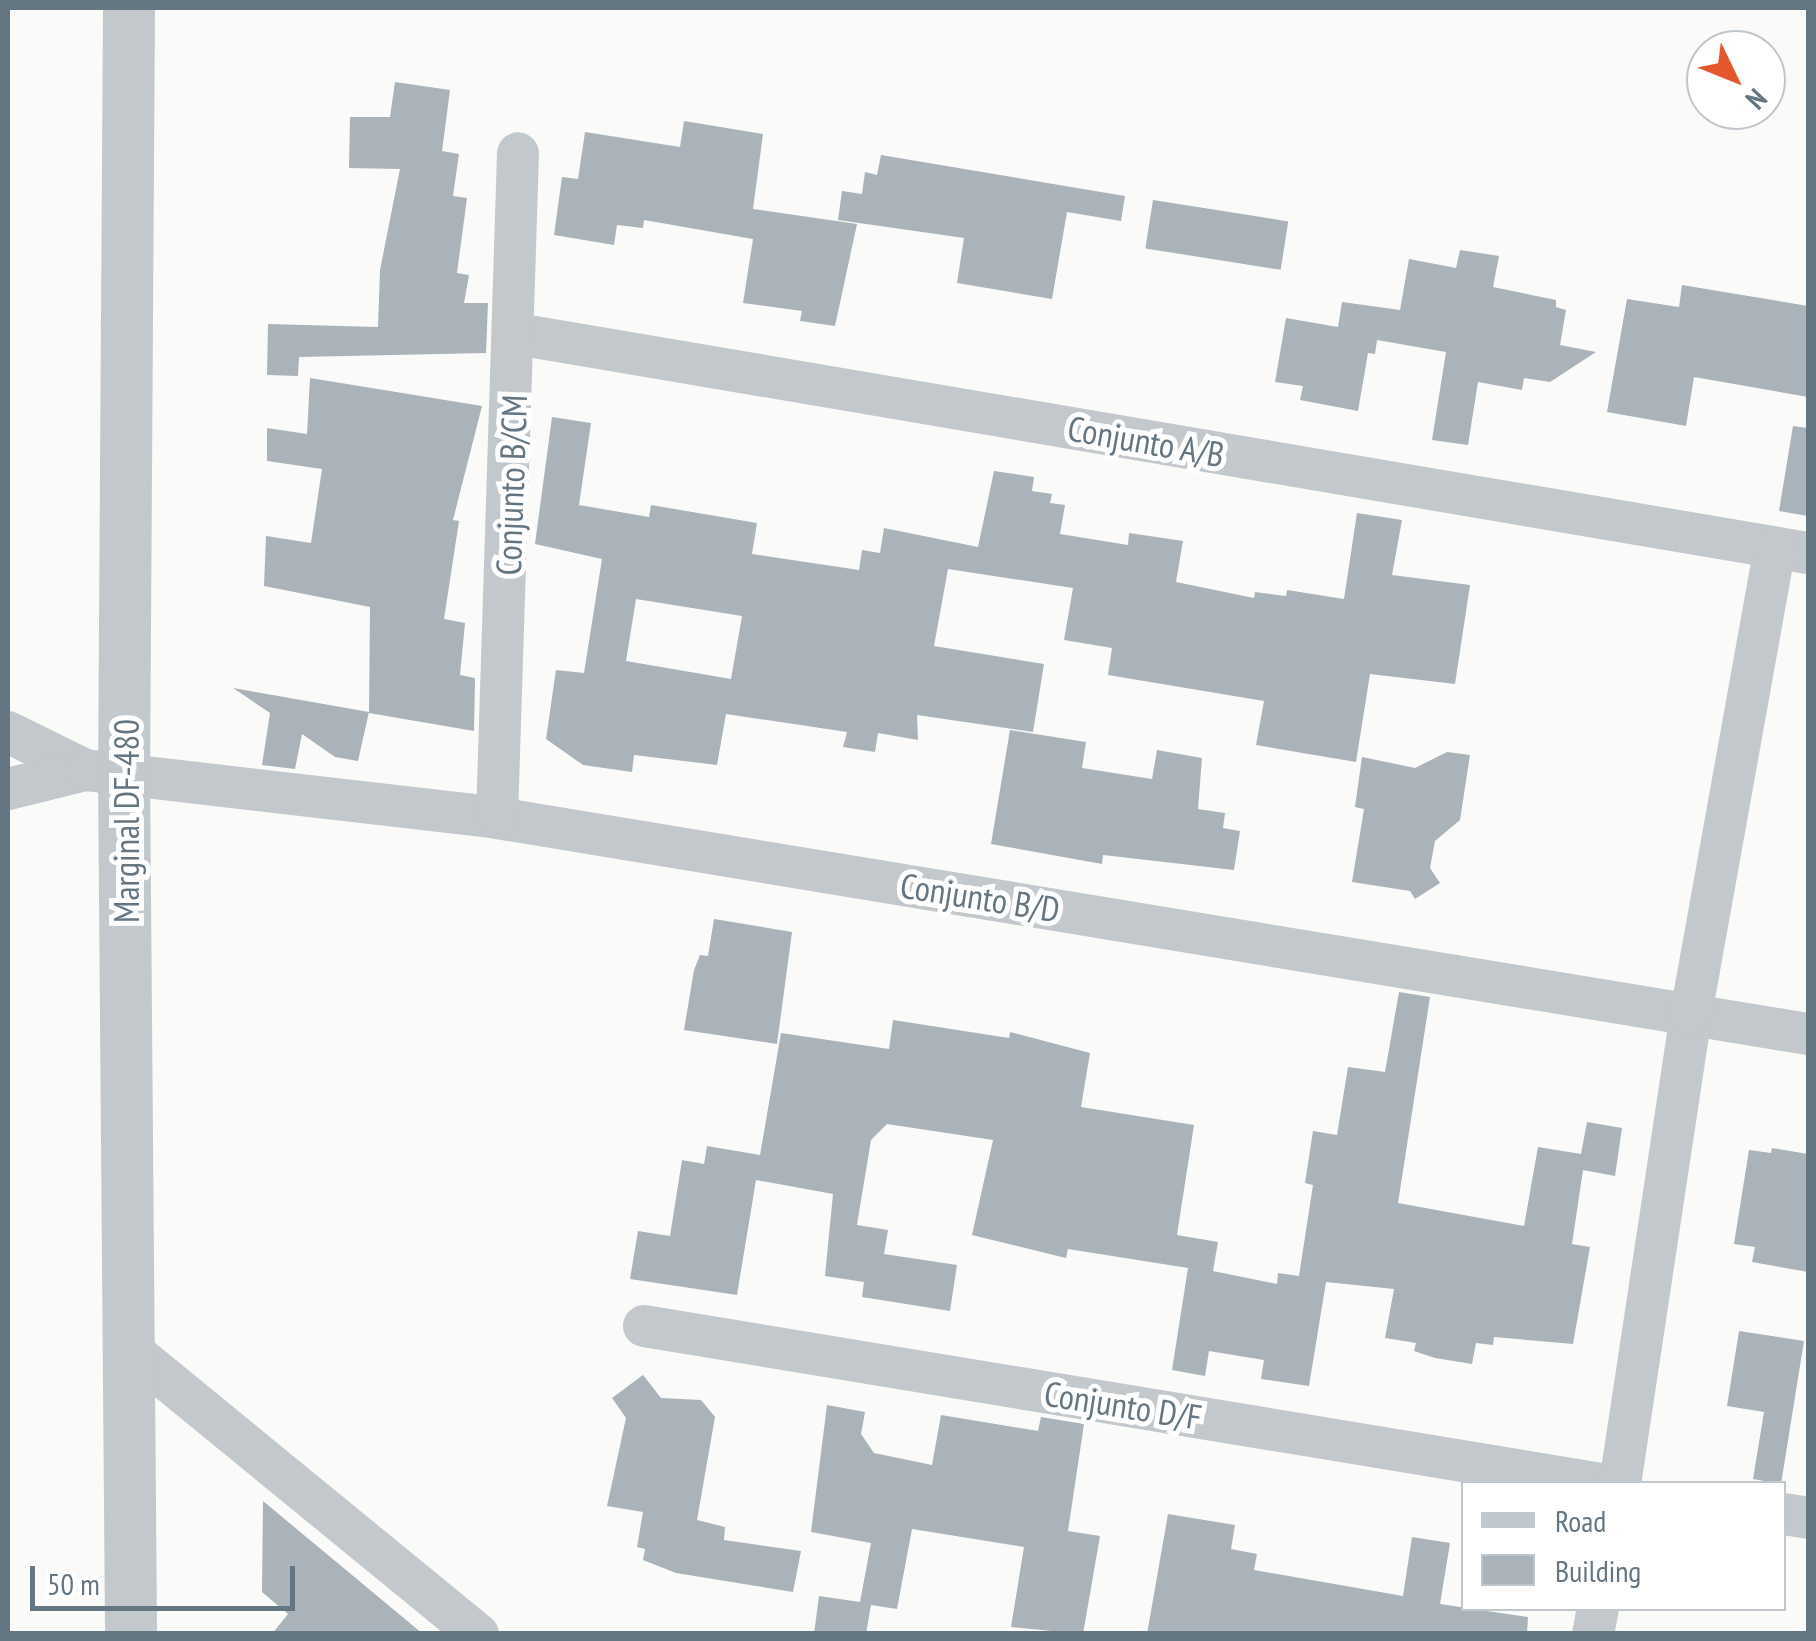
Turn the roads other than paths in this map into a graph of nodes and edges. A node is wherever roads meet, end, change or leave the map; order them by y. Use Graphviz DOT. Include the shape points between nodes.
graph roads {
  1 [pos="129,8"];
  2 [pos="518,153"];
  3 [pos="517,334"];
  4 [pos="1792,550"];
  5 [pos="8,732"];
  6 [pos="105,772"];
  7 [pos="8,789"];
  8 [pos="497,818"];
  9 [pos="1691,1014"];
  10 [pos="1808,1034"];
  11 [pos="644,1326"];
  12 [pos="133,1352"];
  13 [pos="1582,1481"];
  14 [pos="1620,1481"];
  15 [pos="131,1634"];
  16 [pos="478,1634"];
  1 -- 6 [label="street, Marginal DF-480"];
  2 -- 3 [label="street, Conjunto B/CM"];
  3 -- 4 [label="street, Conjunto A/B"];
  3 -- 8 [label="street, Conjunto B/CM"];
  4 -- 9 [label="street"];
  5 -- 6 [label="street"];
  6 -- 7 [label="street"];
  6 -- 8 [label="street, Conjunto B/D"];
  6 -- 12 [label="street, Marginal DF-480"];
  8 -- 9 [label="street, Conjunto B/D"];
  9 -- 10 [label="street, Conjunto B/D"];
  9 -- 14 [label="street"];
  11 -- 13 [label="street, Conjunto D/F"];
  12 -- 15 [label="street, Marginal DF-480"];
  12 -- 16 [label="street"];
}
